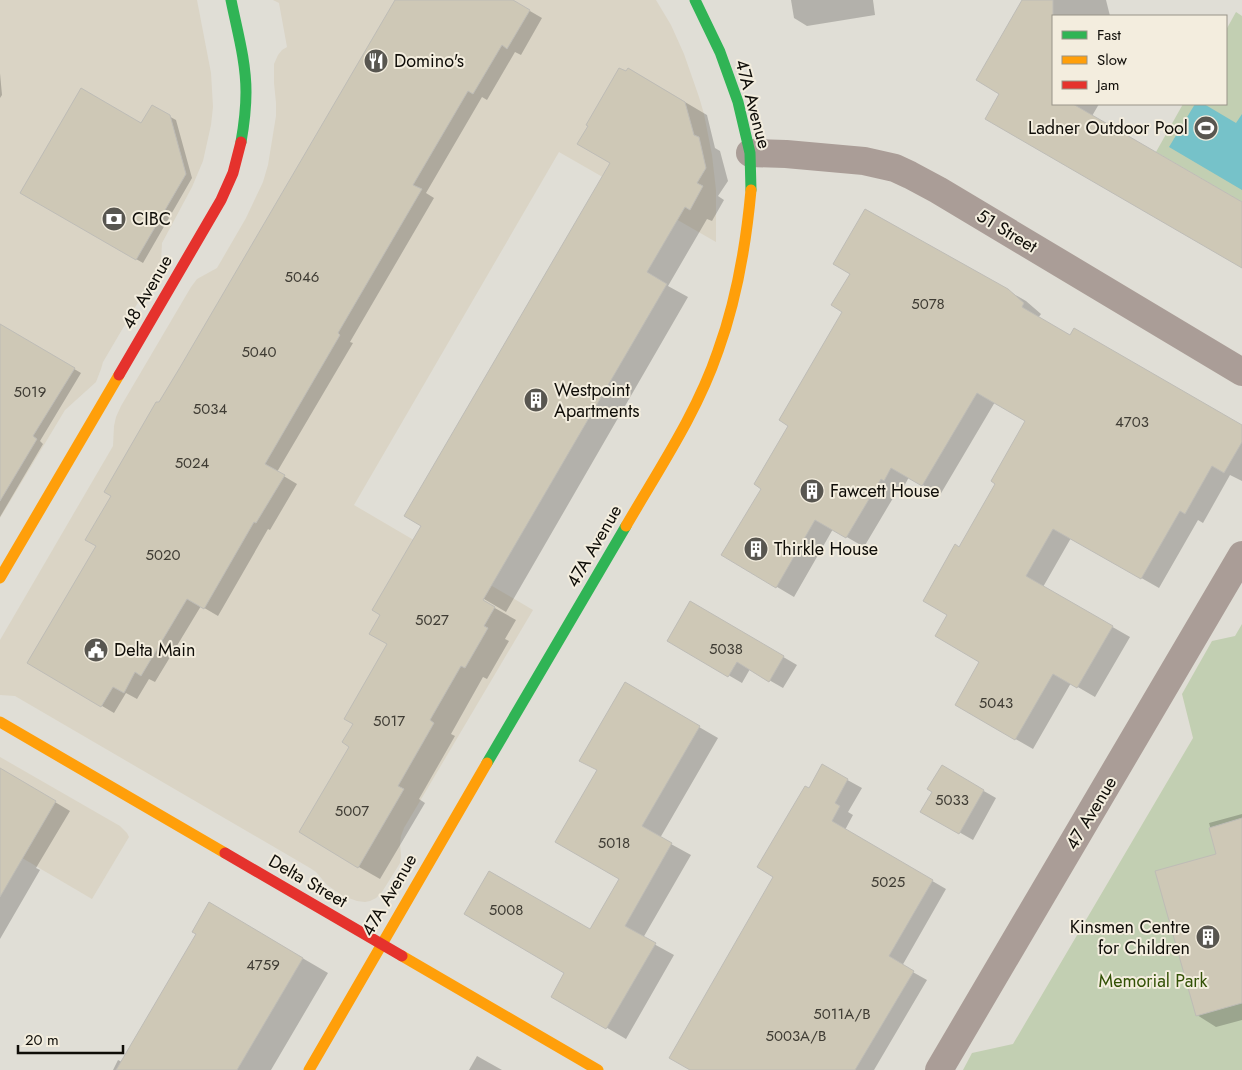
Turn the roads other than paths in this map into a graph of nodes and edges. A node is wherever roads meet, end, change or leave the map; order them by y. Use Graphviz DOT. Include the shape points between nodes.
graph roads {
  1 [pos="231,0"];
  2 [pos="695,0"];
  3 [pos="750,153"];
  4 [pos="1242,372"];
  5 [pos="1242,555"];
  6 [pos="0,578"];
  7 [pos="0,722"];
  8 [pos="381,944"];
  9 [pos="309,1070"];
  10 [pos="598,1070"];
  11 [pos="939,1070"];
  1 -- 6 [label="street, 48 Avenue" via="246,91 232,175 213,215"];
  2 -- 3 [label="street, 47A Avenue" via="720,52 738,102"];
  3 -- 4 [label="street, 51 Street" via="864,161 910,175"];
  3 -- 8 [label="street, 47A Avenue" via="751,185 742,261 718,352 699,396"];
  5 -- 11 [label="street, 47 Avenue"];
  7 -- 8 [label="street, Delta Street"];
  8 -- 9 [label="street, 47A Avenue"];
  8 -- 10 [label="street, Delta Street"];
}
